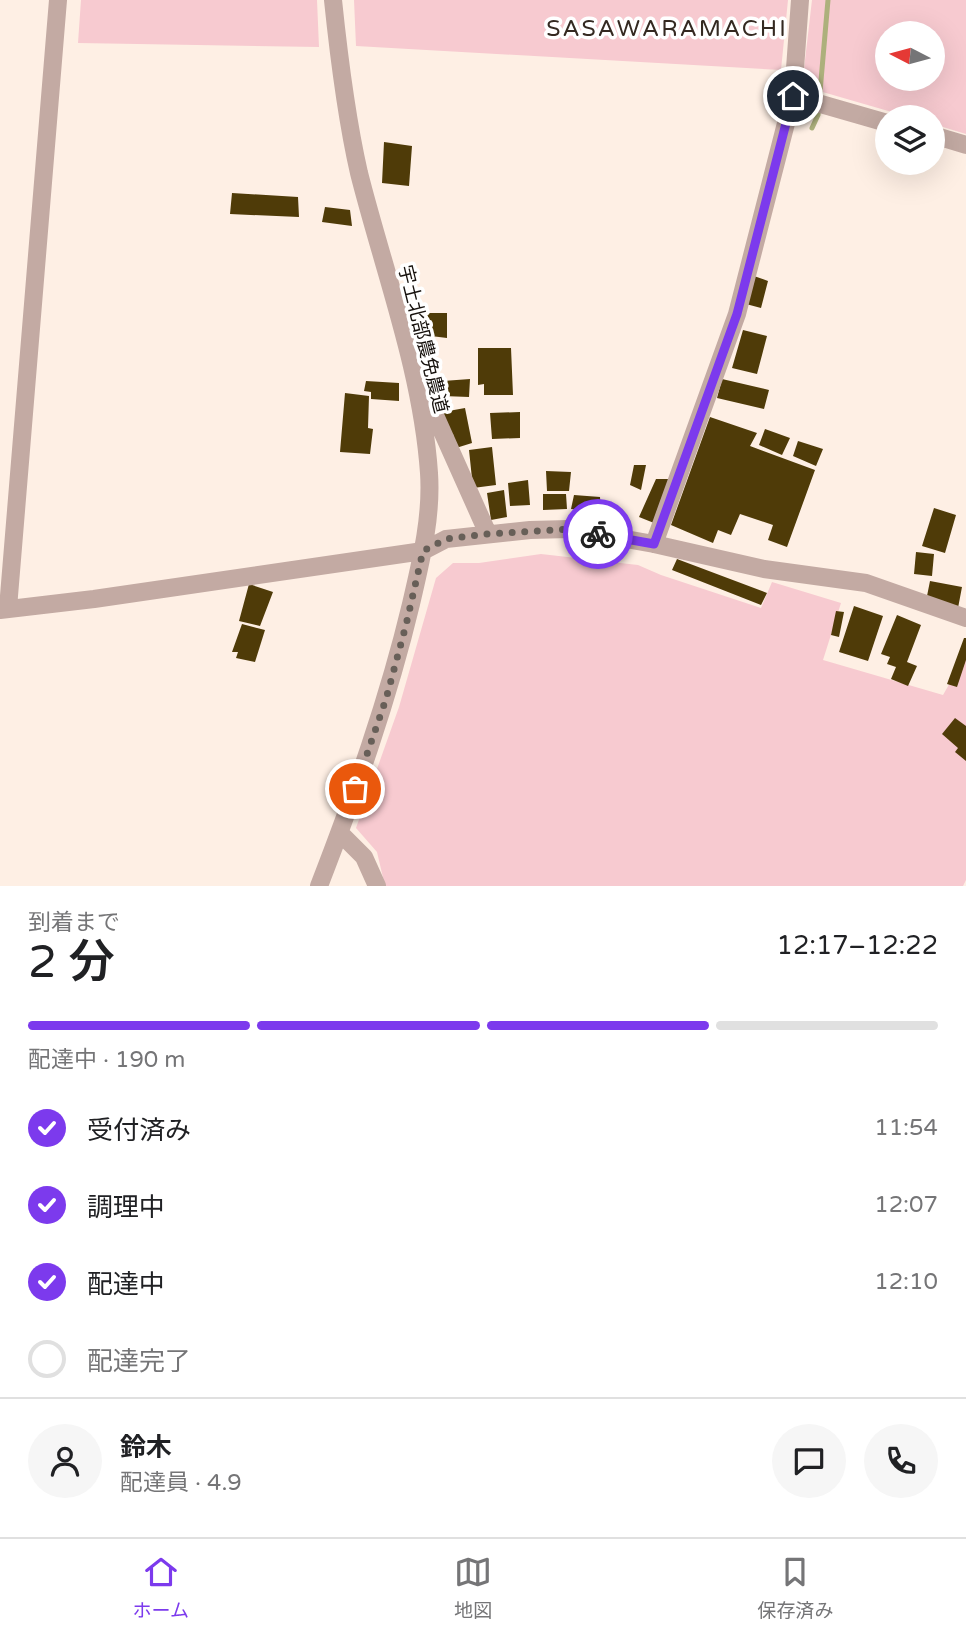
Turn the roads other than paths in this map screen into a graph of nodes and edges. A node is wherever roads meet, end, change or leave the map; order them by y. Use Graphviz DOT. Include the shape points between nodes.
graph roads {
  1 [pos="58,0"];
  2 [pos="333,0"];
  3 [pos="800,0"];
  4 [pos="793,96"];
  5 [pos="875,120"];
  6 [pos="945,139"];
  7 [pos="966,145"];
  8 [pos="419,397"];
  9 [pos="488,534"];
  10 [pos="654,544"];
  11 [pos="423,551"];
  12 [pos="4,609"];
  13 [pos="966,618"];
  14 [pos="340,833"];
  15 [pos="319,886"];
  16 [pos="377,886"];
  1 -- 12 [label="street"];
  2 -- 8 [label="street, 宇土北部農免農道" via="359,172"];
  3 -- 4 [label="street"];
  4 -- 5 [label="street"];
  4 -- 10 [label="street" via="737,314"];
  6 -- 7 [label="street"];
  8 -- 9 [label="street" via="429,402"];
  8 -- 11 [label="street, 宇土北部農免農道" via="429,474"];
  9 -- 10 [label="street" via="569,529"];
  9 -- 11 [label="street" via="446,539"];
  10 -- 13 [label="street" via="764,569 866,583"];
  11 -- 12 [label="street"];
  11 -- 14 [label="street, 宇土北部農免農道" via="386,699"];
  14 -- 15 [label="street, 宇土北部農免農道"];
  14 -- 16 [label="street" via="364,857"];
}
